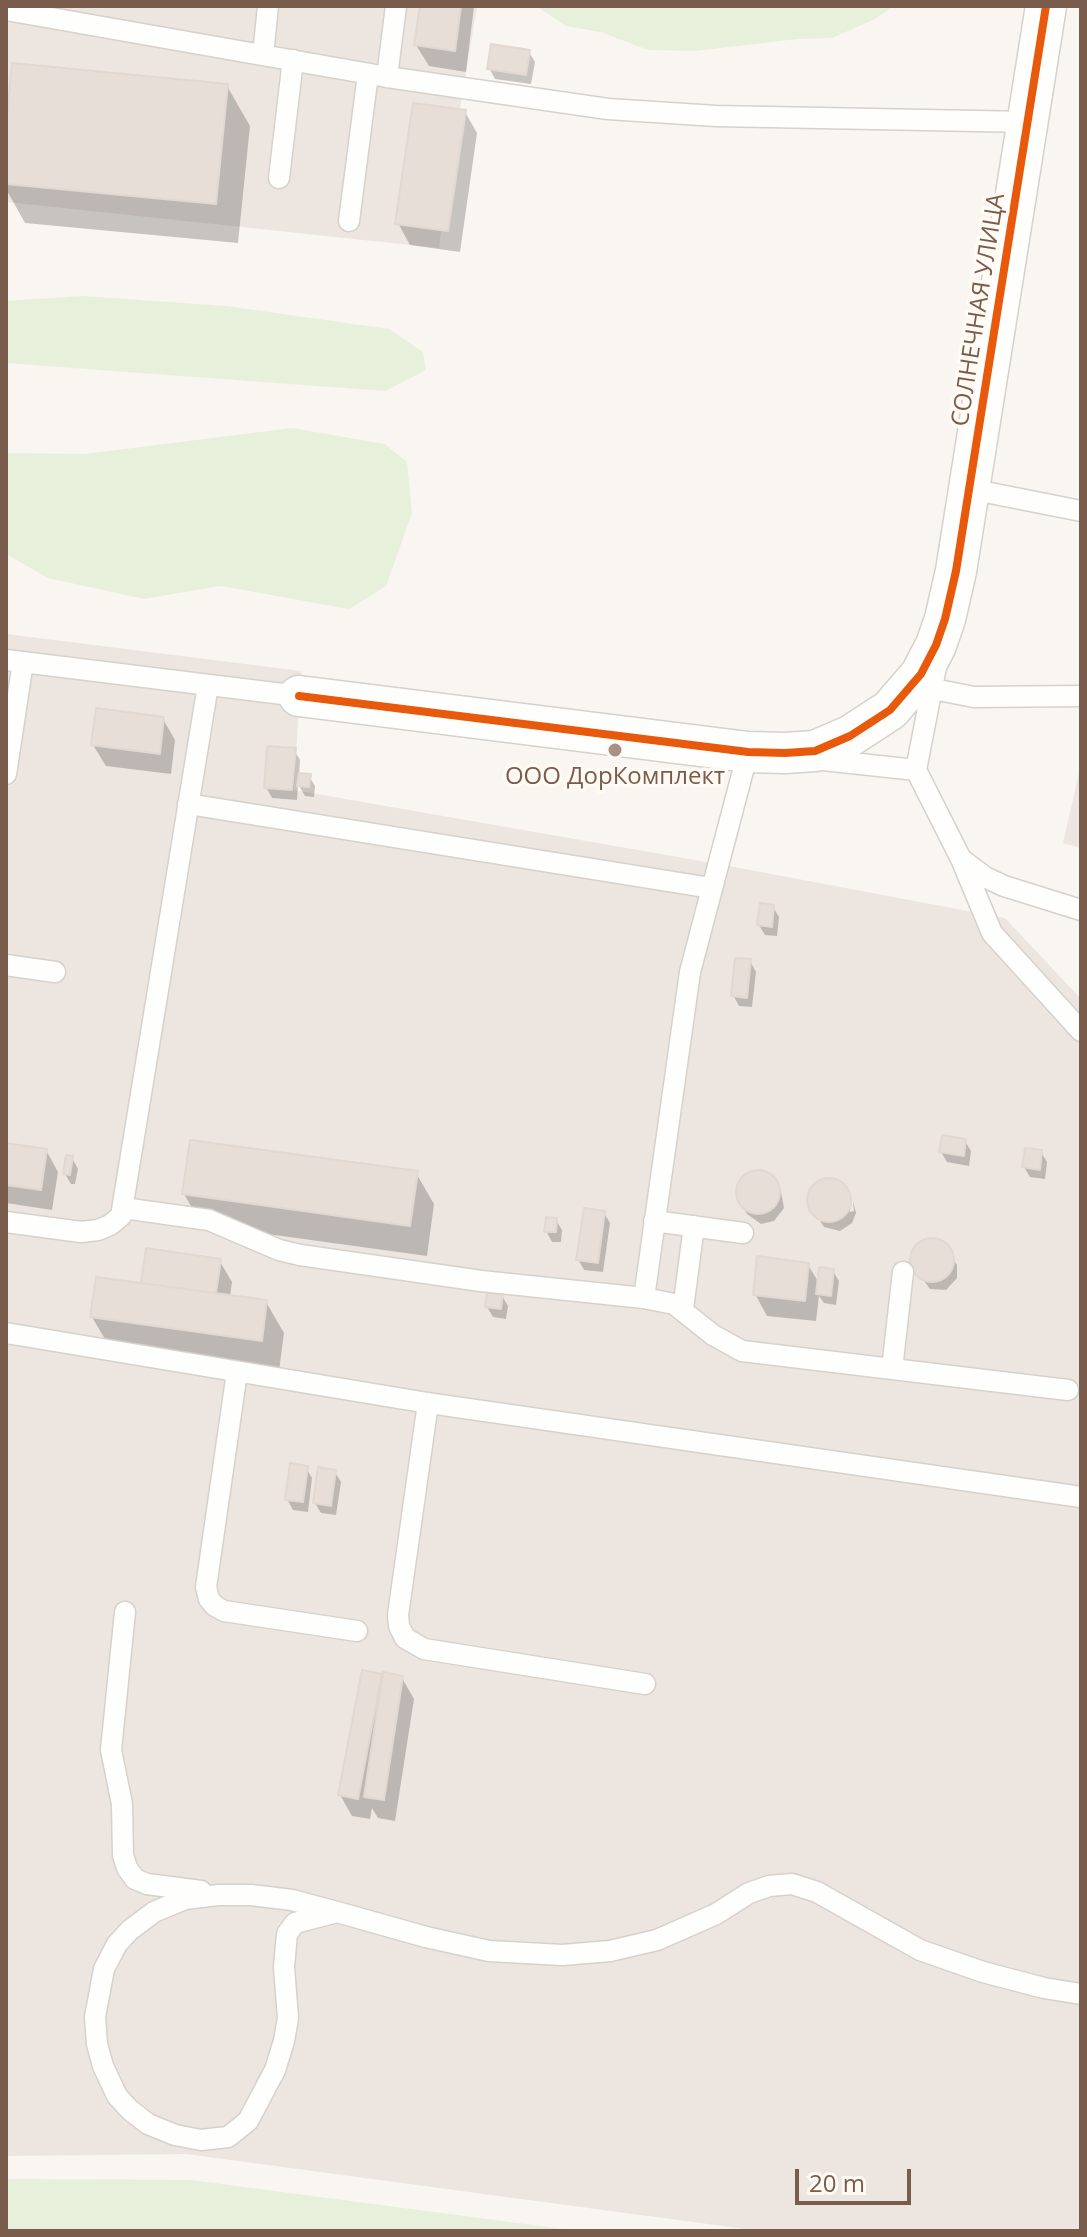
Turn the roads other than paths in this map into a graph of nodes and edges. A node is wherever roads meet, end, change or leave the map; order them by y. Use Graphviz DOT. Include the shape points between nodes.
graph roads {
  1 [pos="268,6"];
  2 [pos="396,6"];
  3 [pos="1046,6"];
  4 [pos="6,10"];
  5 [pos="263,55"];
  6 [pos="293,60"];
  7 [pos="378,75"];
  8 [pos="1029,122"];
  9 [pos="279,178"];
  10 [pos="349,221"];
  11 [pos="970,489"];
  12 [pos="1081,511"];
  13 [pos="14,661"];
  14 [pos="208,685"];
  15 [pos="922,687"];
  16 [pos="299,696"];
  17 [pos="1081,696"];
  18 [pos="748,752"];
  19 [pos="916,770"];
  20 [pos="6,774"];
  21 [pos="188,804"];
  22 [pos="961,859"];
  23 [pos="711,888"];
  24 [pos="1081,910"];
  25 [pos="6,965"];
  26 [pos="55,972"];
  27 [pos="1081,1031"];
  28 [pos="123,1208"];
  29 [pos="654,1221"];
  30 [pos="6,1222"];
  31 [pos="694,1226"];
  32 [pos="743,1233"];
  33 [pos="903,1272"];
  34 [pos="644,1298"];
  35 [pos="683,1309"];
  36 [pos="6,1333"];
  37 [pos="892,1369"];
  38 [pos="237,1372"];
  39 [pos="1068,1390"];
  40 [pos="428,1403"];
  41 [pos="1081,1497"];
  42 [pos="125,1612"];
  43 [pos="357,1631"];
  44 [pos="645,1684"];
  45 [pos="251,1895"];
  46 [pos="337,1912"];
  47 [pos="1081,1994"];
  1 -- 5 [label="lane"];
  2 -- 7 [label="lane"];
  3 -- 8 [label="street, СОЛНЕЧНАЯ УЛИЦА"];
  4 -- 5 [label="lane"];
  5 -- 6 [label="lane"];
  6 -- 7 [label="lane"];
  6 -- 9 [label="lane"];
  7 -- 8 [label="lane" via="667,114"];
  7 -- 10 [label="lane"];
  8 -- 11 [label="street, СОЛНЕЧНАЯ УЛИЦА"];
  11 -- 12 [label="lane"];
  11 -- 15 [label="street, СОЛНЕЧНАЯ УЛИЦА" via="945,619"];
  13 -- 14 [label="lane"];
  13 -- 20 [label="lane"];
  14 -- 16 [label="lane"];
  14 -- 21 [label="lane"];
  15 -- 17 [label="lane" via="974,697"];
  15 -- 18 [label="street, СОЛНЕЧНАЯ УЛИЦА" via="874,723 815,751"];
  15 -- 19 [label="lane"];
  16 -- 18 [label="street, СОЛНЕЧНАЯ УЛИЦА"];
  18 -- 19 [label="lane"];
  18 -- 23 [label="lane"];
  19 -- 22 [label="lane"];
  21 -- 23 [label="lane"];
  21 -- 28 [label="lane"];
  22 -- 24 [label="lane" via="1004,886"];
  22 -- 27 [label="lane" via="992,933"];
  23 -- 29 [label="lane" via="690,972"];
  25 -- 26 [label="lane"];
  28 -- 30 [label="lane" via="117,1220 98,1230"];
  28 -- 34 [label="lane" via="209,1220 300,1255"];
  29 -- 31 [label="lane"];
  29 -- 34 [label="lane"];
  31 -- 32 [label="lane"];
  31 -- 35 [label="lane"];
  33 -- 37 [label="lane"];
  34 -- 35 [label="lane"];
  35 -- 37 [label="lane" via="742,1351"];
  36 -- 38 [label="lane"];
  37 -- 39 [label="lane"];
  38 -- 40 [label="lane"];
  38 -- 43 [label="lane" via="206,1587 209,1599 224,1611"];
  40 -- 41 [label="lane"];
  40 -- 44 [label="lane" via="398,1615 405,1638 424,1649"];
  42 -- 45 [label="lane" via="111,1750 127,1868 147,1884"];
  45 -- 46 [label="lane"];
  45 -- 46 [label="lane" via="185,1899 154,1912 117,1944 104,1969 95,2017 103,2066 130,2110 175,2135 201,2140 228,2137 248,2121 284,2041 287,1934 295,1923"];
  46 -- 47 [label="lane" via="489,1951 562,1955 657,1940 749,1893 792,1884 817,1892 920,1950 983,1972"];
}
